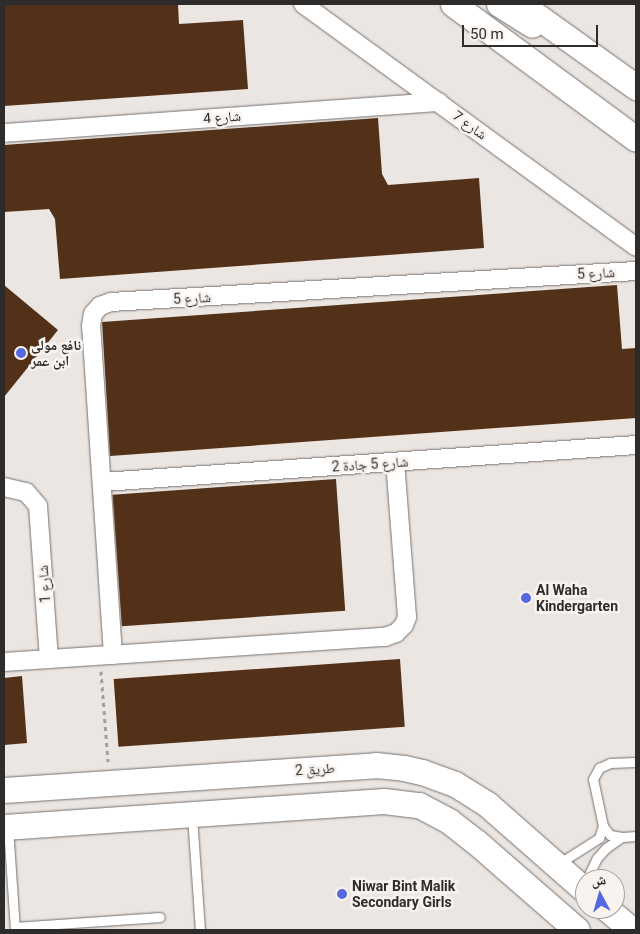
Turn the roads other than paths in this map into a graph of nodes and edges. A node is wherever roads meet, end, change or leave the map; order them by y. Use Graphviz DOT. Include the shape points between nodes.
graph roads {
  1 [pos="303,4"];
  2 [pos="453,4"];
  3 [pos="499,4"];
  4 [pos="520,4"];
  5 [pos="556,30"];
  6 [pos="636,87"];
  7 [pos="440,102"];
  8 [pos="4,133"];
  9 [pos="636,140"];
  10 [pos="636,247"];
  11 [pos="636,271"];
  12 [pos="636,446"];
  13 [pos="394,462"];
  14 [pos="103,482"];
  15 [pos="4,487"];
  16 [pos="106,655"];
  17 [pos="49,659"];
  18 [pos="4,662"];
  19 [pos="636,762"];
  20 [pos="376,765"];
  21 [pos="4,790"];
  22 [pos="311,806"];
  23 [pos="192,813"];
  24 [pos="603,826"];
  25 [pos="6,827"];
  26 [pos="636,836"];
  27 [pos="622,837"];
  28 [pos="555,866"];
  29 [pos="592,869"];
  30 [pos="575,879"];
  31 [pos="160,917"];
  32 [pos="619,919"];
  33 [pos="15,929"];
  34 [pos="200,930"];
  35 [pos="577,930"];
  36 [pos="632,930"];
  1 -- 7 [label="street, شارع 7"];
  2 -- 9 [label="street"];
  3 -- 5 [label="street" via="528,25"];
  4 -- 5 [label="street"];
  5 -- 6 [label="street"];
  7 -- 8 [label="street, شارع 4"];
  7 -- 10 [label="street, شارع 7"];
  11 -- 14 [label="street, شارع 5" via="111,302 100,306 93,314 91,326"];
  12 -- 13 [label="street, شارع 5 جادة 2"];
  13 -- 14 [label="street, شارع 5 جادة 2"];
  13 -- 16 [label="street" via="407,617 396,633"];
  14 -- 16 [label="street, شارع 5"];
  15 -- 17 [label="street, شارع 1" via="26,492 38,506"];
  16 -- 17 [label="street"];
  17 -- 18 [label="street"];
  19 -- 24 [label="lane" via="599,768 594,779"];
  20 -- 21 [label="street, طريق 2"];
  20 -- 22 [label="street" via="370,773 316,784 310,791"];
  20 -- 28 [label="street, طريق 2" via="422,772 455,784 487,804"];
  22 -- 23 [label="street"];
  22 -- 35 [label="street" via="384,801 419,805 449,821 475,841"];
  23 -- 25 [label="street"];
  23 -- 34 [label="lane"];
  24 -- 27 [label="lane" via="610,834"];
  24 -- 28 [label="lane" via="599,838"];
  25 -- 33 [label="lane"];
  26 -- 27 [label="lane"];
  27 -- 29 [label="lane" via="597,858"];
  28 -- 30 [label="street, طريق 2"];
  31 -- 33 [label="lane"];
  32 -- 36 [label="street"];
}
